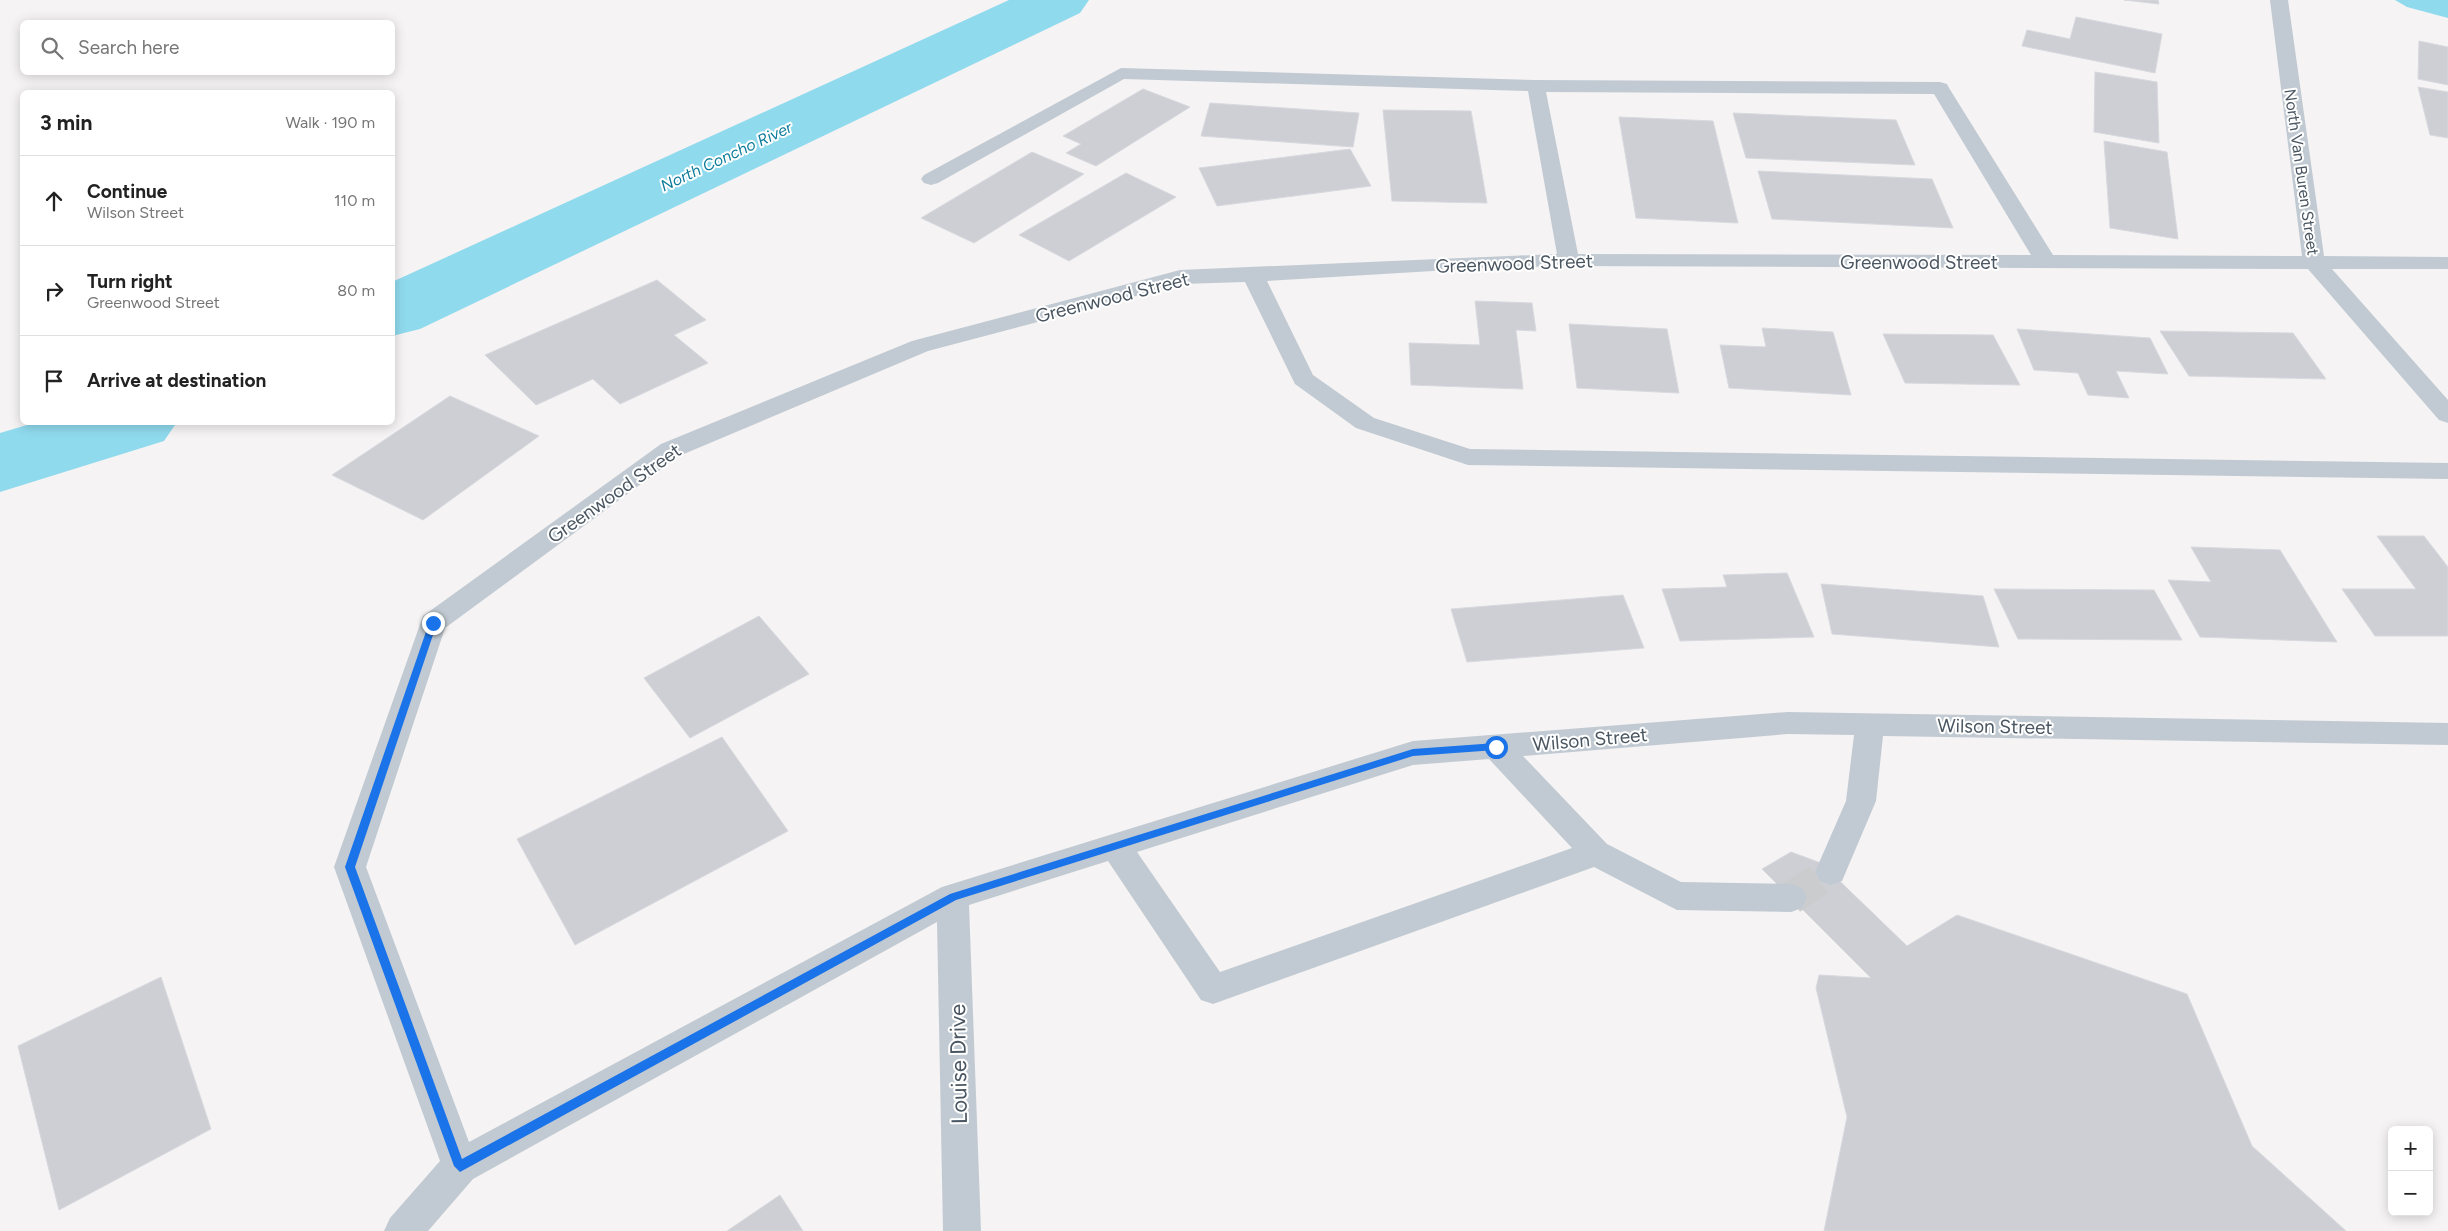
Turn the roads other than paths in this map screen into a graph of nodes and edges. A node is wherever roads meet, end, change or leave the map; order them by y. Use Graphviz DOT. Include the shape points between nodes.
graph roads {
  1 [pos="2279,0"];
  2 [pos="1536,86"];
  3 [pos="931,179"];
  4 [pos="1569,260"];
  5 [pos="2046,262"];
  6 [pos="2314,262"];
  7 [pos="2448,263"];
  8 [pos="1253,275"];
  9 [pos="2448,414"];
  10 [pos="2448,471"];
  11 [pos="1870,724"];
  12 [pos="2448,734"];
  13 [pos="1496,747"];
  14 [pos="1115,846"];
  15 [pos="1596,853"];
  16 [pos="1831,872"];
  17 [pos="953,897"];
  18 [pos="1791,898"];
  19 [pos="460,1166"];
  20 [pos="403,1231"];
  21 [pos="962,1231"];
  1 -- 6 [label="street, North Van Buren Street"];
  2 -- 3 [label="street" via="1121,73"];
  2 -- 4 [label="street"];
  2 -- 5 [label="street" via="1940,88"];
  4 -- 5 [label="street, Greenwood Street"];
  4 -- 8 [label="street, Greenwood Street"];
  5 -- 6 [label="street, Greenwood Street"];
  6 -- 7 [label="street, Greenwood Street"];
  6 -- 9 [label="street, North Van Buren Street"];
  8 -- 10 [label="street" via="1303,379 1365,423 1468,457"];
  8 -- 19 [label="street, Greenwood Street" via="1180,277 920,346 670,450 433,623 350,867"];
  11 -- 12 [label="street, Wilson Street"];
  11 -- 13 [label="street, Wilson Street" via="1788,723"];
  11 -- 16 [label="street" via="1861,801"];
  13 -- 14 [label="street, Wilson Street" via="1413,753"];
  13 -- 15 [label="street"];
  14 -- 15 [label="street" via="1213,989"];
  14 -- 17 [label="street, Wilson Street"];
  15 -- 18 [label="street" via="1677,896"];
  17 -- 19 [label="street, Wilson Street"];
  17 -- 21 [label="street, Louise Drive"];
  19 -- 20 [label="street, Wilson Street"];
}
